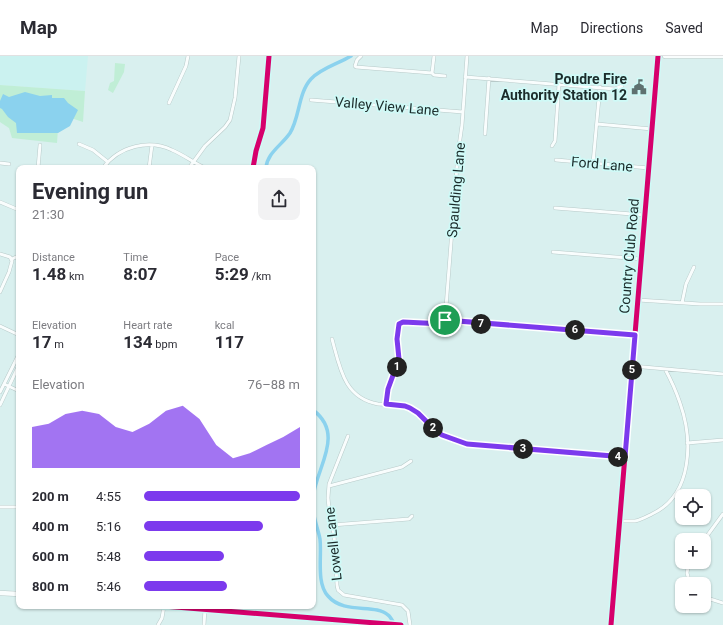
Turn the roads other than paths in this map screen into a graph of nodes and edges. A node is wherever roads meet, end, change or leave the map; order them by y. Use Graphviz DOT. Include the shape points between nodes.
graph roads {
  1 [pos="188,56"];
  2 [pos="239,56"];
  3 [pos="269,56"];
  4 [pos="361,56"];
  5 [pos="434,56"];
  6 [pos="466,56"];
  7 [pos="658,56"];
  8 [pos="665,56"];
  9 [pos="723,56"];
  10 [pos="432,73"];
  11 [pos="445,76"];
  12 [pos="465,77"];
  13 [pos="490,78"];
  14 [pos="559,84"];
  15 [pos="622,86"];
  16 [pos="600,88"];
  17 [pos="311,100"];
  18 [pos="169,103"];
  19 [pos="463,112"];
  20 [pos="596,124"];
  21 [pos="652,129"];
  22 [pos="485,134"];
  23 [pos="79,144"];
  24 [pos="40,145"];
  25 [pos="152,145"];
  26 [pos="552,146"];
  27 [pos="556,160"];
  28 [pos="108,162"];
  29 [pos="194,162"];
  30 [pos="0,163"];
  31 [pos="593,163"];
  32 [pos="9,164"];
  33 [pos="38,165"];
  34 [pos="106,165"];
  35 [pos="149,165"];
  36 [pos="192,165"];
  37 [pos="200,165"];
  38 [pos="253,165"];
  39 [pos="649,168"];
  40 [pos="0,202"];
  41 [pos="555,208"];
  42 [pos="16,209"];
  43 [pos="645,215"];
  44 [pos="553,252"];
  45 [pos="0,254"];
  46 [pos="16,257"];
  47 [pos="12,259"];
  48 [pos="641,259"];
  49 [pos="694,267"];
  50 [pos="0,292"];
  51 [pos="638,300"];
  52 [pos="682,303"];
  53 [pos="723,304"];
  54 [pos="445,320"];
  55 [pos="0,326"];
  56 [pos="16,334"];
  57 [pos="635,335"];
  58 [pos="332,340"];
  59 [pos="16,360"];
  60 [pos="632,366"];
  61 [pos="665,369"];
  62 [pos="16,371"];
  63 [pos="723,374"];
  64 [pos="4,384"];
  65 [pos="9,386"];
  66 [pos="16,390"];
  67 [pos="0,392"];
  68 [pos="386,404"];
  69 [pos="0,406"];
  70 [pos="348,436"];
  71 [pos="723,440"];
  72 [pos="687,443"];
  73 [pos="625,457"];
  74 [pos="411,461"];
  75 [pos="329,486"];
  76 [pos="0,506"];
  77 [pos="16,507"];
  78 [pos="723,514"];
  79 [pos="412,516"];
  80 [pos="619,521"];
  81 [pos="332,525"];
  82 [pos="709,533"];
  83 [pos="0,593"];
  84 [pos="16,594"];
  85 [pos="711,599"];
  86 [pos="723,603"];
  87 [pos="164,609"];
  88 [pos="206,609"];
  89 [pos="340,623"];
  90 [pos="392,624"];
  91 [pos="158,625"];
  92 [pos="204,625"];
  93 [pos="401,625"];
  94 [pos="410,625"];
  95 [pos="611,625"];
  1 -- 18 [label="street"];
  2 -- 29 [label="street" via="230,120 205,146"];
  3 -- 38 [label="main road" via="263,128"];
  4 -- 10 [label="street" via="356,62 356,67"];
  5 -- 10 [label="street"];
  6 -- 12 [label="street, Spaulding Lane"];
  7 -- 21 [label="street, Country Club Road"];
  8 -- 9 [label="main road"];
  10 -- 11 [label="street"];
  12 -- 13 [label="street"];
  12 -- 19 [label="street, Spaulding Lane"];
  13 -- 14 [label="street"];
  13 -- 22 [label="street"];
  14 -- 16 [label="street"];
  14 -- 26 [label="street" via="555,141"];
  15 -- 16 [label="street"];
  16 -- 20 [label="street"];
  17 -- 19 [label="street, Valley View Lane"];
  19 -- 54 [label="street, Spaulding Lane"];
  20 -- 21 [label="street"];
  20 -- 31 [label="street"];
  21 -- 39 [label="street, Country Club Road"];
  23 -- 28 [label="street" via="93,150"];
  24 -- 33 [label="street"];
  25 -- 28 [label="street" via="128,149"];
  25 -- 29 [label="street" via="171,150"];
  25 -- 35 [label="street"];
  27 -- 31 [label="street, Ford Lane"];
  28 -- 34 [label="street"];
  29 -- 36 [label="street"];
  29 -- 37 [label="street"];
  30 -- 32 [label="street"];
  31 -- 39 [label="street, Ford Lane"];
  39 -- 43 [label="street, Country Club Road"];
  40 -- 42 [label="street"];
  41 -- 43 [label="street"];
  43 -- 48 [label="street, Country Club Road"];
  44 -- 48 [label="street"];
  45 -- 47 [label="street"];
  46 -- 47 [label="street"];
  47 -- 50 [label="street" via="10,272"];
  48 -- 51 [label="street, Country Club Road"];
  49 -- 52 [label="street" via="686,284"];
  51 -- 52 [label="street"];
  51 -- 57 [label="street, Country Club Road"];
  52 -- 53 [label="street"];
  54 -- 57 [label="street"];
  54 -- 68 [label="street, Spaulding Lane" via="444,324 399,324 399,359 388,389"];
  55 -- 56 [label="street"];
  57 -- 60 [label="street, Country Club Road"];
  58 -- 68 [label="street" via="347,385 366,400"];
  59 -- 64 [label="street"];
  60 -- 61 [label="street"];
  60 -- 73 [label="street, Country Club Road"];
  61 -- 63 [label="street"];
  61 -- 72 [label="street" via="680,404"];
  62 -- 65 [label="street"];
  64 -- 65 [label="street"];
  64 -- 67 [label="street"];
  65 -- 66 [label="street"];
  65 -- 69 [label="street"];
  68 -- 73 [label="street" via="410,408 442,435 467,444"];
  70 -- 75 [label="street, Lowell Lane"];
  71 -- 72 [label="street"];
  72 -- 80 [label="street" via="685,473 673,498 658,512 643,519"];
  73 -- 80 [label="street, Country Club Road"];
  74 -- 75 [label="street" via="402,467"];
  75 -- 81 [label="street, Lowell Lane"];
  76 -- 77 [label="street"];
  78 -- 82 [label="street"];
  79 -- 81 [label="street" via="409,519"];
  80 -- 95 [label="street, Country Club Road"];
  81 -- 94 [label="street, Lowell Lane" via="338,590 344,595 402,605 409,614"];
  83 -- 84 [label="main road"];
  85 -- 86 [label="street"];
  87 -- 91 [label="street"];
  88 -- 89 [label="main road"];
  88 -- 92 [label="street"];
  89 -- 90 [label="main road"];
  90 -- 93 [label="main road"];
}
